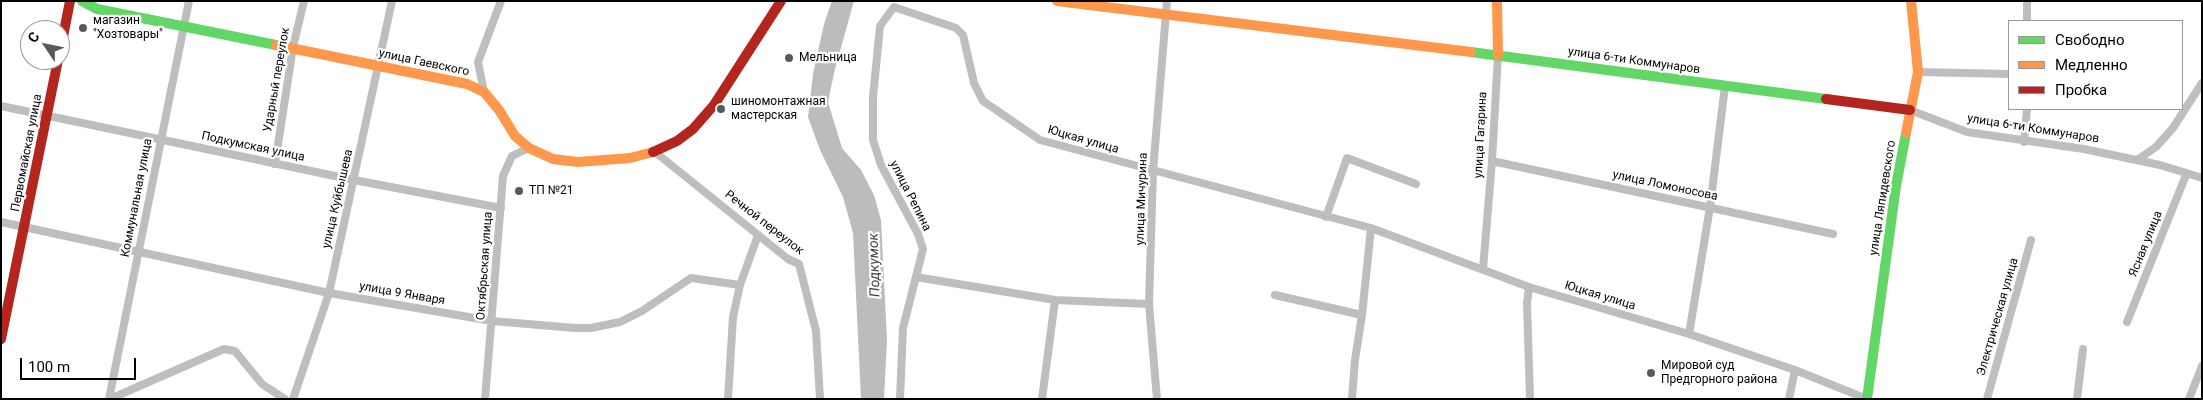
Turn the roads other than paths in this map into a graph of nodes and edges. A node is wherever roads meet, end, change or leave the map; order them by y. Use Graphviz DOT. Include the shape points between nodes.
graph roads {
  1 [pos="70,1"];
  2 [pos="82,1"];
  3 [pos="188,1"];
  4 [pos="304,1"];
  5 [pos="392,1"];
  6 [pos="501,1"];
  7 [pos="781,1"];
  8 [pos="1057,1"];
  9 [pos="1167,1"];
  10 [pos="1497,1"];
  11 [pos="1911,1"];
  12 [pos="2027,1"];
  13 [pos="894,7"];
  14 [pos="1166,16"];
  15 [pos="66,20"];
  16 [pos="2027,20"];
  17 [pos="184,26"];
  18 [pos="293,47"];
  19 [pos="1498,55"];
  20 [pos="378,66"];
  21 [pos="56,70"];
  22 [pos="1918,72"];
  23 [pos="2008,74"];
  24 [pos="2202,83"];
  25 [pos="1725,86"];
  26 [pos="484,92"];
  27 [pos="1,106"];
  28 [pos="1910,110"];
  29 [pos="2026,110"];
  30 [pos="47,114"];
  31 [pos="160,138"];
  32 [pos="2024,142"];
  33 [pos="529,148"];
  34 [pos="655,152"];
  35 [pos="2137,160"];
  36 [pos="1492,161"];
  37 [pos="275,164"];
  38 [pos="1153,171"];
  39 [pos="2186,175"];
  40 [pos="2202,178"];
  41 [pos="354,180"];
  42 [pos="1416,184"];
  43 [pos="1710,207"];
  44 [pos="501,208"];
  45 [pos="1326,217"];
  46 [pos="1,222"];
  47 [pos="25,227"];
  48 [pos="1371,228"];
  49 [pos="1833,234"];
  50 [pos="758,235"];
  51 [pos="2031,240"];
  52 [pos="138,251"];
  53 [pos="1483,269"];
  54 [pos="916,277"];
  55 [pos="740,285"];
  56 [pos="1529,287"];
  57 [pos="328,293"];
  58 [pos="1276,295"];
  59 [pos="1055,300"];
  60 [pos="1149,304"];
  61 [pos="1362,315"];
  62 [pos="492,321"];
  63 [pos="2127,322"];
  64 [pos="1688,334"];
  65 [pos="1,338"];
  66 [pos="2083,349"];
  67 [pos="2202,366"];
  68 [pos="1795,370"];
  69 [pos="110,399"];
  70 [pos="285,399"];
  71 [pos="294,399"];
  72 [pos="485,399"];
  73 [pos="728,399"];
  74 [pos="820,399"];
  75 [pos="900,399"];
  76 [pos="1042,399"];
  77 [pos="1157,399"];
  78 [pos="1352,399"];
  79 [pos="1530,399"];
  80 [pos="1789,399"];
  81 [pos="1867,399"];
  82 [pos="1987,399"];
  83 [pos="2077,399"];
  84 [pos="2189,399"];
  1 -- 15 [label="main road"];
  2 -- 17 [label="main road, улица Гаевского" via="97,8"];
  3 -- 17 [label="street, Коммунальная улица"];
  4 -- 18 [label="street, Ударный переулок"];
  5 -- 20 [label="street, улица Куйбышева"];
  6 -- 26 [label="street" via="478,62"];
  7 -- 34 [label="main road" via="714,105 677,142"];
  8 -- 14 [label="main road, улица 6-ти Коммунаров"];
  9 -- 14 [label="street, улица Мичурина"];
  10 -- 19 [label="main road, улица Гагарина"];
  11 -- 22 [label="main road, улица Ляпидевского"];
  12 -- 16 [label="street"];
  13 -- 38 [label="street, Юцкая улица" via="956,28 963,35 974,83 983,101 1032,135 1040,140"];
  13 -- 54 [label="street, улица Репина" via="880,26 873,97 873,140 923,249"];
  14 -- 19 [label="main road, улица 6-ти Коммунаров"];
  14 -- 38 [label="street, улица Мичурина"];
  17 -- 18 [label="main road, улица Гаевского"];
  17 -- 31 [label="street, Коммунальная улица"];
  18 -- 20 [label="main road, улица Гаевского"];
  18 -- 37 [label="street, Ударный переулок"];
  19 -- 25 [label="main road, улица 6-ти Коммунаров"];
  19 -- 36 [label="street, улица Гагарина"];
  20 -- 26 [label="main road, улица Гаевского" via="467,84"];
  20 -- 41 [label="street, улица Куйбышева"];
  21 -- 30 [label="main road, Первомайская улица"];
  22 -- 23 [label="street"];
  22 -- 28 [label="main road, улица Ляпидевского"];
  24 -- 35 [label="street" via="2174,128 2156,147"];
  25 -- 28 [label="main road, улица 6-ти Коммунаров"];
  25 -- 43 [label="street"];
  26 -- 33 [label="main road" via="515,136"];
  27 -- 30 [label="street, Подкумская улица"];
  28 -- 32 [label="street, улица 6-ти Коммунаров" via="1967,132"];
  28 -- 81 [label="main road, улица Ляпидевского" via="1896,186"];
  29 -- 32 [label="street"];
  30 -- 31 [label="street, Подкумская улица"];
  30 -- 47 [label="main road, Первомайская улица"];
  31 -- 37 [label="street, Подкумская улица"];
  31 -- 52 [label="street, Коммунальная улица"];
  32 -- 35 [label="street, улица 6-ти Коммунаров" via="2084,149"];
  33 -- 34 [label="main road" via="553,159 578,162 630,158"];
  33 -- 44 [label="street, Октябрьская улица" via="512,156 503,176"];
  34 -- 50 [label="street, Речной переулок"];
  35 -- 39 [label="street, улица 6-ти Коммунаров"];
  36 -- 43 [label="street, улица Ломоносова"];
  36 -- 53 [label="street, улица Гагарина"];
  37 -- 41 [label="street, Подкумская улица"];
  38 -- 45 [label="street, Юцкая улица"];
  38 -- 60 [label="street, улица Мичурина"];
  39 -- 40 [label="street, улица 6-ти Коммунаров"];
  39 -- 63 [label="street, Ясная улица"];
  41 -- 44 [label="street, Подкумская улица"];
  41 -- 57 [label="street, улица Куйбышева"];
  42 -- 45 [label="street" via="1347,158"];
  43 -- 49 [label="street, улица Ломоносова"];
  43 -- 64 [label="street"];
  44 -- 62 [label="street, Октябрьская улица"];
  45 -- 48 [label="street, Юцкая улица"];
  46 -- 47 [label="street, улица 9 Января"];
  47 -- 52 [label="street, улица 9 Января"];
  47 -- 65 [label="main road, Первомайская улица"];
  48 -- 53 [label="street, Юцкая улица"];
  48 -- 61 [label="street"];
  50 -- 55 [label="street"];
  50 -- 74 [label="street, Речной переулок" via="799,264 816,331"];
  51 -- 82 [label="street, Электрическая улица"];
  52 -- 57 [label="street, улица 9 Января"];
  52 -- 69 [label="street, Коммунальная улица"];
  53 -- 56 [label="street, Юцкая улица"];
  54 -- 59 [label="street"];
  54 -- 75 [label="street, улица Репина" via="902,328"];
  55 -- 62 [label="street, улица 9 Января" via="691,278 642,312 620,322 591,328"];
  55 -- 73 [label="street" via="733,316"];
  56 -- 64 [label="street, Юцкая улица"];
  56 -- 79 [label="street"];
  57 -- 62 [label="street, улица 9 Января"];
  57 -- 71 [label="street, улица Куйбышева"];
  58 -- 61 [label="street"];
  59 -- 60 [label="street"];
  59 -- 76 [label="street"];
  60 -- 77 [label="street, улица Мичурина"];
  61 -- 78 [label="street"];
  62 -- 72 [label="street, Октябрьская улица"];
  64 -- 68 [label="street, Юцкая улица"];
  66 -- 83 [label="street"];
  67 -- 84 [label="street"];
  68 -- 80 [label="street"];
  68 -- 81 [label="street, Юцкая улица"];
  69 -- 70 [label="street" via="224,349 235,351 262,384"];
}
